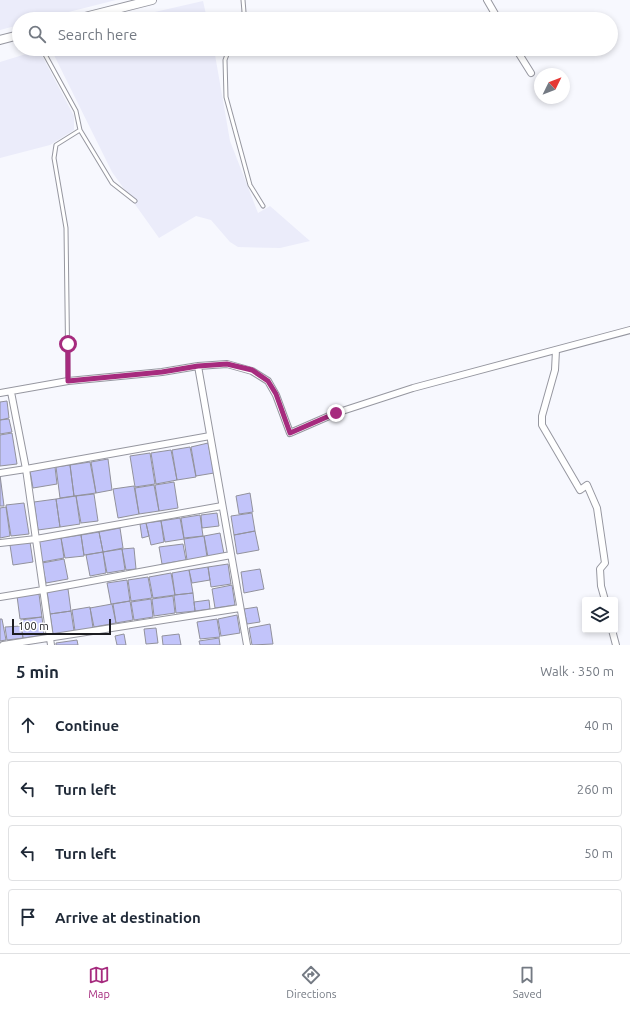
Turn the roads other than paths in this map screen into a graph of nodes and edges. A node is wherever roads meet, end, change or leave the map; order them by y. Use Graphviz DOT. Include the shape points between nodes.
graph roads {
  1 [pos="152,0"];
  2 [pos="243,0"];
  3 [pos="487,0"];
  4 [pos="105,12"];
  5 [pos="244,12"];
  6 [pos="494,12"];
  7 [pos="12,37"];
  8 [pos="0,40"];
  9 [pos="46,56"];
  10 [pos="226,56"];
  11 [pos="520,56"];
  12 [pos="531,73"];
  13 [pos="80,130"];
  14 [pos="136,201"];
  15 [pos="263,206"];
  16 [pos="630,330"];
  17 [pos="556,350"];
  18 [pos="198,366"];
  19 [pos="68,381"];
  20 [pos="11,392"];
  21 [pos="0,393"];
  22 [pos="210,436"];
  23 [pos="26,469"];
  24 [pos="0,472"];
  25 [pos="222,506"];
  26 [pos="36,539"];
  27 [pos="0,543"];
  28 [pos="231,555"];
  29 [pos="43,590"];
  30 [pos="0,597"];
  31 [pos="604,597"];
  32 [pos="240,608"];
  33 [pos="613,633"];
  34 [pos="50,638"];
  35 [pos="3,645"];
  36 [pos="51,645"];
  37 [pos="247,645"];
  38 [pos="616,645"];
  1 -- 4 [label="main road"];
  2 -- 5 [label="lane"];
  3 -- 6 [label="street"];
  7 -- 8 [label="main road"];
  9 -- 13 [label="lane" via="76,111"];
  10 -- 15 [label="lane" via="226,97 250,185"];
  11 -- 12 [label="street"];
  13 -- 14 [label="lane" via="112,183"];
  13 -- 19 [label="lane" via="56,145 54,158 66,228"];
  16 -- 17 [label="street"];
  17 -- 18 [label="street" via="413,388 336,413 290,433 276,394 268,381 252,370 227,364"];
  17 -- 31 [label="street" via="555,370 542,416 542,425 580,490 587,485 597,508 605,563 600,569"];
  18 -- 19 [label="street"];
  18 -- 22 [label="street"];
  19 -- 20 [label="street"];
  20 -- 21 [label="street"];
  20 -- 23 [label="street"];
  22 -- 23 [label="street"];
  22 -- 25 [label="street"];
  23 -- 24 [label="street"];
  23 -- 26 [label="street"];
  25 -- 26 [label="street"];
  25 -- 28 [label="street"];
  26 -- 27 [label="street"];
  26 -- 29 [label="street"];
  28 -- 29 [label="street"];
  28 -- 32 [label="street"];
  29 -- 30 [label="street"];
  29 -- 34 [label="street"];
  32 -- 34 [label="street"];
  32 -- 37 [label="street"];
  33 -- 38 [label="street"];
  34 -- 35 [label="street"];
  34 -- 36 [label="street"];
}
